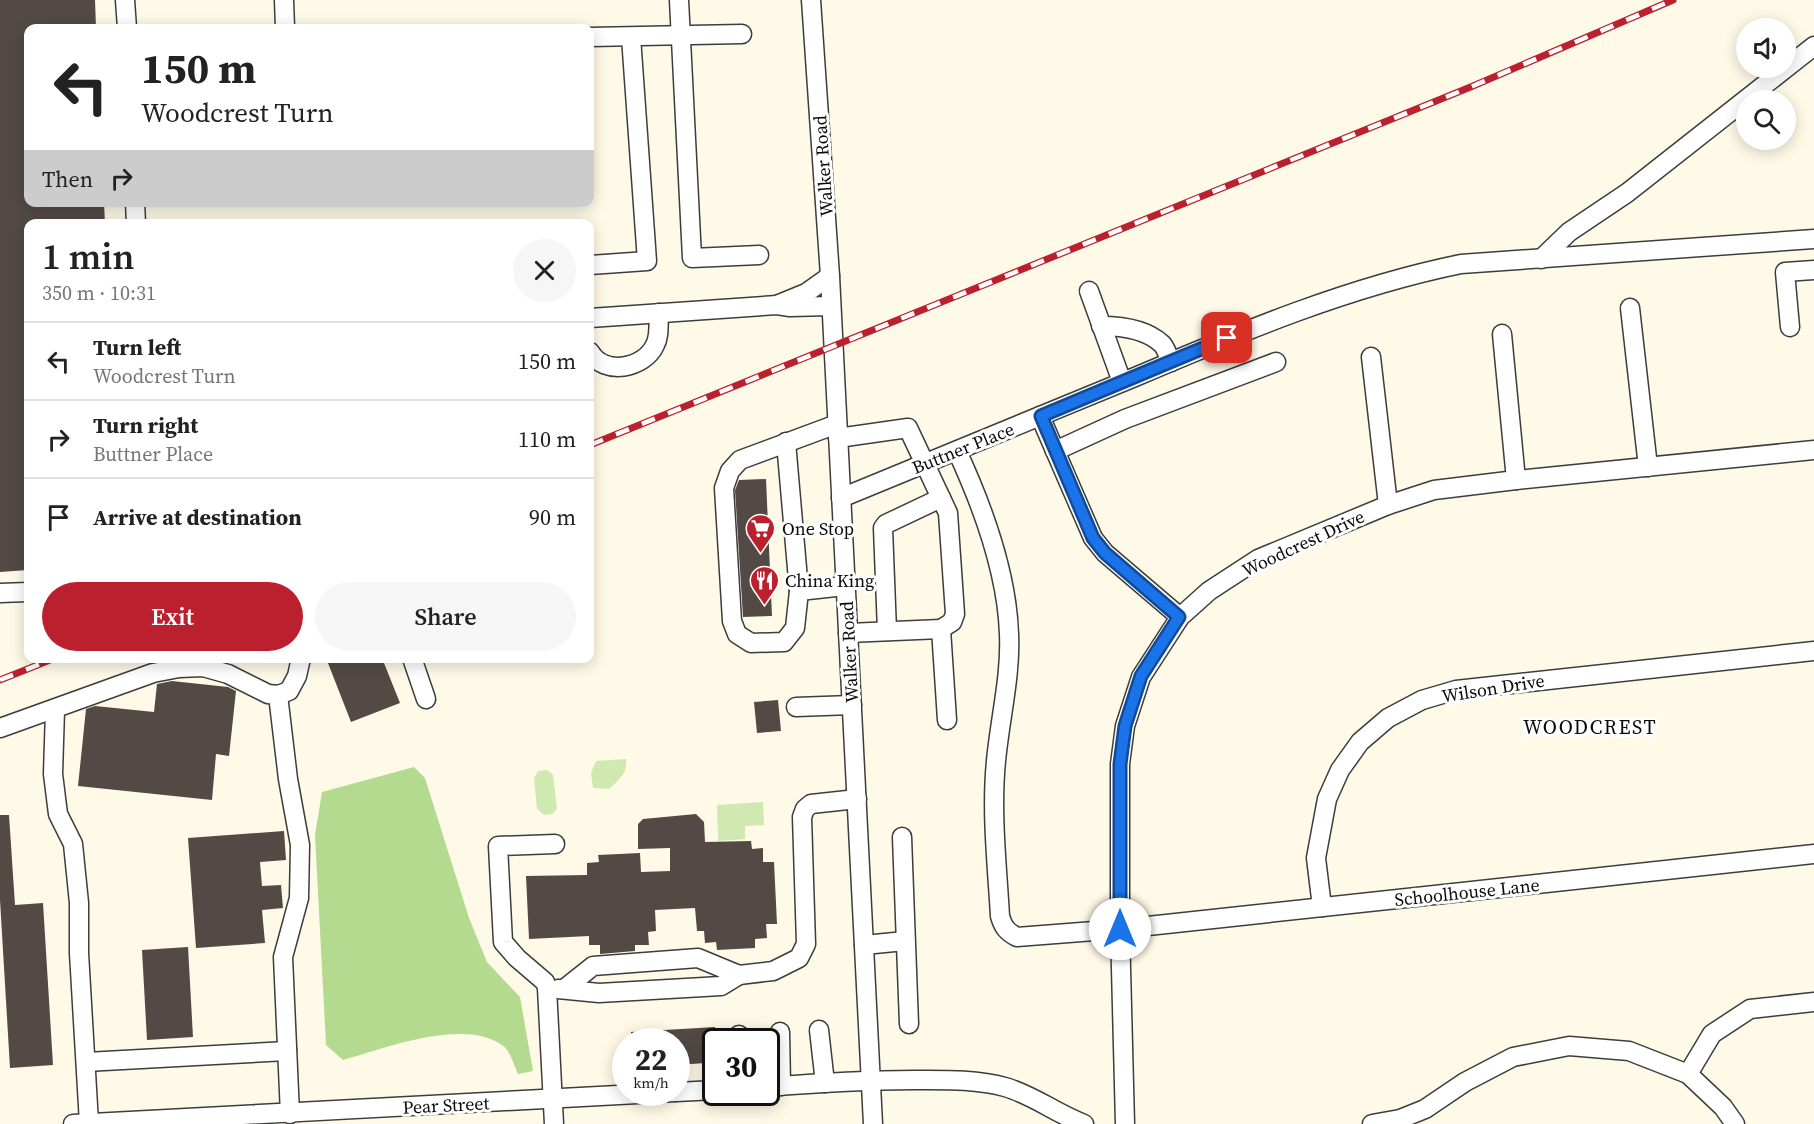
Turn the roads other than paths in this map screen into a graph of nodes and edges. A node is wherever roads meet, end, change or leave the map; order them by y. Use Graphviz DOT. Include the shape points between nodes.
graph roads {
  1 [pos="125,0"];
  2 [pos="284,0"];
  3 [pos="680,0"];
  4 [pos="811,0"];
  5 [pos="127,24"];
  6 [pos="285,24"];
  7 [pos="742,34"];
  8 [pos="681,35"];
  9 [pos="631,36"];
  10 [pos="594,37"];
  11 [pos="1814,46"];
  12 [pos="1814,239"];
  13 [pos="759,255"];
  14 [pos="1541,259"];
  15 [pos="594,265"];
  16 [pos="1814,270"];
  17 [pos="830,276"];
  18 [pos="1089,291"];
  19 [pos="777,304"];
  20 [pos="831,306"];
  21 [pos="1630,308"];
  22 [pos="658,313"];
  23 [pos="594,318"];
  24 [pos="1101,326"];
  25 [pos="1790,327"];
  26 [pos="1502,334"];
  27 [pos="1371,357"];
  28 [pos="594,359"];
  29 [pos="1171,362"];
  30 [pos="1276,362"];
  31 [pos="1122,382"];
  32 [pos="1041,416"];
  33 [pos="838,431"];
  34 [pos="786,442"];
  35 [pos="957,450"];
  36 [pos="1814,450"];
  37 [pos="1055,451"];
  38 [pos="924,464"];
  39 [pos="1648,466"];
  40 [pos="1516,480"];
  41 [pos="841,498"];
  42 [pos="941,498"];
  43 [pos="1388,505"];
  44 [pos="845,586"];
  45 [pos="24,591"];
  46 [pos="799,591"];
  47 [pos="0,593"];
  48 [pos="1179,617"];
  49 [pos="941,630"];
  50 [pos="887,632"];
  51 [pos="848,633"];
  52 [pos="1814,651"];
  53 [pos="300,663"];
  54 [pos="414,663"];
  55 [pos="278,695"];
  56 [pos="426,699"];
  57 [pos="852,705"];
  58 [pos="796,707"];
  59 [pos="55,710"];
  60 [pos="947,720"];
  61 [pos="0,728"];
  62 [pos="857,800"];
  63 [pos="902,837"];
  64 [pos="555,844"];
  65 [pos="1814,854"];
  66 [pos="1322,907"];
  67 [pos="1120,929"];
  68 [pos="905,941"];
  69 [pos="864,945"];
  70 [pos="739,975"];
  71 [pos="555,988"];
  72 [pos="1814,1002"];
  73 [pos="909,1024"];
  74 [pos="819,1030"];
  75 [pos="287,1052"];
  76 [pos="86,1062"];
  77 [pos="1688,1074"];
  78 [pos="871,1080"];
  79 [pos="825,1083"];
  80 [pos="780,1086"];
  81 [pos="612,1096"];
  82 [pos="553,1099"];
  83 [pos="290,1114"];
  84 [pos="182,1122"];
  85 [pos="81,1123"];
  86 [pos="554,1124"];
  87 [pos="873,1124"];
  88 [pos="1084,1124"];
  89 [pos="1125,1124"];
  90 [pos="1372,1124"];
  91 [pos="1735,1124"];
  1 -- 5 [label="street"];
  2 -- 6 [label="street"];
  3 -- 8 [label="street"];
  4 -- 17 [label="street, Walker Road"];
  7 -- 8 [label="street"];
  8 -- 9 [label="street"];
  8 -- 13 [label="street" via="692,258"];
  9 -- 10 [label="street"];
  9 -- 15 [label="street" via="647,261"];
  11 -- 14 [label="street" via="1627,193 1569,231"];
  12 -- 14 [label="street, Buttner Place"];
  14 -- 29 [label="street, Buttner Place" via="1461,264 1410,274 1227,338"];
  16 -- 25 [label="street" via="1785,272"];
  17 -- 19 [label="street" via="806,293"];
  17 -- 20 [label="street, Walker Road"];
  18 -- 24 [label="street"];
  19 -- 20 [label="street" via="790,308"];
  19 -- 22 [label="street"];
  20 -- 33 [label="street, Walker Road"];
  21 -- 39 [label="street"];
  22 -- 23 [label="street"];
  22 -- 28 [label="street" via="656,344 649,356 639,363 617,367"];
  24 -- 29 [label="street" via="1125,326 1148,335 1162,345"];
  24 -- 31 [label="street"];
  26 -- 40 [label="street"];
  27 -- 43 [label="street"];
  29 -- 31 [label="street, Buttner Place"];
  30 -- 37 [label="street" via="1125,419"];
  31 -- 32 [label="street, Buttner Place"];
  32 -- 35 [label="street, Buttner Place"];
  32 -- 37 [label="street"];
  33 -- 34 [label="street"];
  33 -- 38 [label="street" via="908,428"];
  33 -- 41 [label="street, Walker Road"];
  34 -- 46 [label="street"];
  34 -- 46 [label="street" via="740,460 730,471 724,488 732,621 737,634 751,642 784,642 795,628"];
  35 -- 38 [label="street, Buttner Place"];
  35 -- 67 [label="street, Schoolhouse Lane" via="976,493 1000,573 1009,633 994,795 1002,925 1017,937"];
  36 -- 39 [label="street, Woodcrest Drive"];
  37 -- 48 [label="street" via="1093,538"];
  38 -- 41 [label="street, Buttner Place"];
  38 -- 42 [label="street"];
  39 -- 40 [label="street, Woodcrest Drive"];
  40 -- 43 [label="street, Woodcrest Drive" via="1434,490"];
  41 -- 44 [label="street, Walker Road"];
  42 -- 49 [label="street" via="948,513 956,614"];
  42 -- 50 [label="street" via="882,528"];
  43 -- 48 [label="street, Woodcrest Drive" via="1258,560 1209,591"];
  44 -- 46 [label="street"];
  44 -- 51 [label="street, Walker Road"];
  45 -- 47 [label="street"];
  48 -- 67 [label="street, Woodcrest Drive" via="1141,676 1125,726 1120,764"];
  49 -- 50 [label="street"];
  49 -- 60 [label="street"];
  50 -- 51 [label="street"];
  51 -- 57 [label="street, Walker Road"];
  52 -- 66 [label="street, Wilson Drive" via="1456,690 1422,700 1388,718 1360,742 1340,770 1327,799 1316,858"];
  53 -- 55 [label="street" via="289,692"];
  54 -- 56 [label="street"];
  55 -- 59 [label="street" via="219,672 179,668 153,673"];
  55 -- 75 [label="street" via="300,845 299,898 283,957"];
  57 -- 58 [label="street"];
  57 -- 62 [label="street, Walker Road"];
  59 -- 61 [label="street"];
  59 -- 76 [label="street" via="52,774 58,814 73,844"];
  62 -- 69 [label="street, Walker Road"];
  62 -- 70 [label="street" via="811,804 802,817 806,944 803,951 792,962 773,971"];
  63 -- 68 [label="street"];
  64 -- 71 [label="street" via="498,846 502,942"];
  65 -- 66 [label="street, Schoolhouse Lane"];
  66 -- 67 [label="street, Schoolhouse Lane"];
  67 -- 89 [label="street, Woodcrest Drive"];
  68 -- 69 [label="street"];
  68 -- 73 [label="street"];
  69 -- 78 [label="street, Walker Road"];
  70 -- 71 [label="street" via="721,986 599,993"];
  70 -- 71 [label="street" via="698,958 593,966"];
  71 -- 82 [label="street"];
  72 -- 77 [label="street" via="1750,1009 1712,1034"];
  74 -- 79 [label="street"];
  75 -- 76 [label="street"];
  75 -- 83 [label="street"];
  76 -- 85 [label="street"];
  77 -- 90 [label="street" via="1629,1051 1569,1046 1513,1057 1425,1108 1400,1119"];
  77 -- 91 [label="street"];
  78 -- 79 [label="street"];
  78 -- 87 [label="street, Walker Road"];
  78 -- 88 [label="street" via="962,1081 1006,1087"];
  79 -- 80 [label="street"];
  81 -- 82 [label="street, Pear Street"];
  82 -- 83 [label="street, Pear Street"];
  82 -- 86 [label="street"];
  83 -- 84 [label="street, Pear Street"];
  84 -- 85 [label="street, Pear Street"];
}
